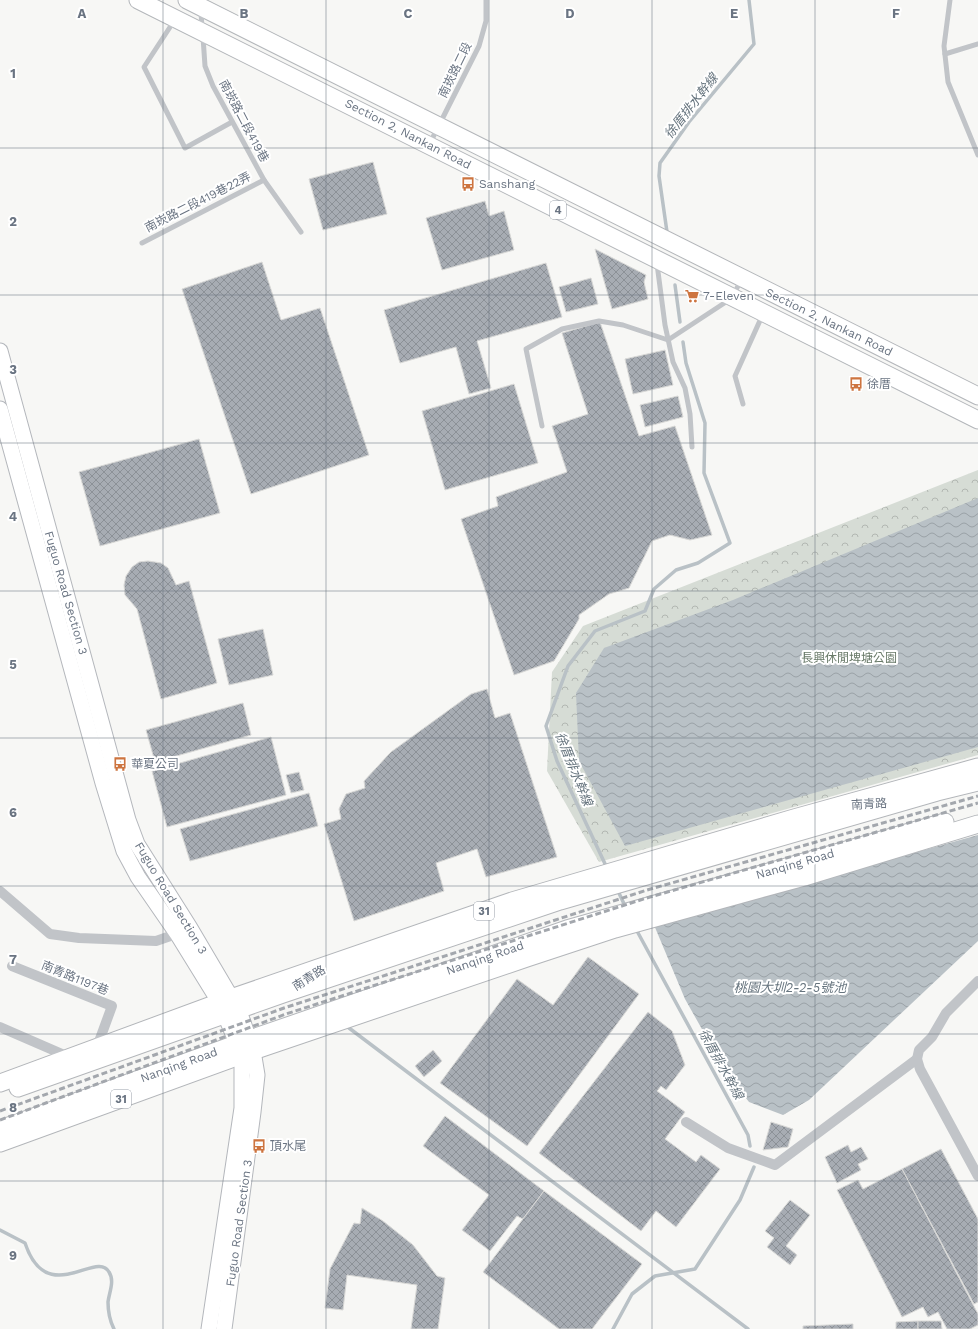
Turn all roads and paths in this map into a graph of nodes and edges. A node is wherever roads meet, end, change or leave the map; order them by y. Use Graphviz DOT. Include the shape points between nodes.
graph roads {
  1 [pos="138,0"];
  2 [pos="486,0"];
  3 [pos="950,0"];
  4 [pos="196,2"];
  5 [pos="176,19"];
  6 [pos="202,32"];
  7 [pos="978,44"];
  8 [pos="945,54"];
  9 [pos="232,122"];
  10 [pos="439,126"];
  11 [pos="429,145"];
  12 [pos="978,155"];
  13 [pos="264,180"];
  14 [pos="301,232"];
  15 [pos="142,243"];
  16 [pos="656,259"];
  17 [pos="742,279"];
  18 [pos="732,298"];
  19 [pos="763,313"];
  20 [pos="668,340"];
  21 [pos="0,351"];
  22 [pos="978,396"];
  23 [pos="743,404"];
  24 [pos="0,411"];
  25 [pos="978,420"];
  26 [pos="542,426"];
  27 [pos="692,447"];
  28 [pos="30,466"];
  29 [pos="16,470"];
  30 [pos="99,711"];
  31 [pos="85,717"];
  32 [pos="978,767"];
  33 [pos="978,782"];
  34 [pos="899,802"];
  35 [pos="839,806"];
  36 [pos="978,813"];
  37 [pos="978,824"];
  38 [pos="877,841"];
  39 [pos="842,865"];
  40 [pos="0,891"];
  41 [pos="184,932"];
  42 [pos="572,943"];
  43 [pos="513,948"];
  44 [pos="335,962"];
  45 [pos="12,966"];
  46 [pos="978,981"];
  47 [pos="283,994"];
  48 [pos="229,1007"];
  49 [pos="0,1027"];
  50 [pos="98,1047"];
  51 [pos="246,1047"];
  52 [pos="69,1057"];
  53 [pos="917,1059"];
  54 [pos="0,1083"];
  55 [pos="0,1095"];
  56 [pos="686,1122"];
  57 [pos="0,1129"];
  58 [pos="0,1143"];
  59 [pos="978,1176"];
  60 [pos="209,1329"];
  61 [pos="224,1329"];
  1 -- 5 [label="main road, Section 2, Nankan Road / 4"];
  2 -- 10 [label="lane, 南崁路二段" via="486,22 479,46"];
  3 -- 8 [label="lane"];
  4 -- 6 [label="lane, 南崁路二段419巷"];
  4 -- 10 [label="main road, Section 2, Nankan Road / 4"];
  5 -- 6 [label="main road, Section 2, Nankan Road / 4"];
  5 -- 9 [label="lane" via="144,67 185,148"];
  6 -- 9 [label="lane, 南崁路二段419巷" via="205,66"];
  6 -- 11 [label="main road, Section 2, Nankan Road / 4"];
  7 -- 8 [label="lane"];
  8 -- 12 [label="lane" via="948,82"];
  9 -- 13 [label="lane, 南崁路二段419巷"];
  10 -- 11 [label="lane, 南崁路二段"];
  10 -- 17 [label="main road, Section 2, Nankan Road / 4"];
  11 -- 16 [label="main road, Section 2, Nankan Road / 4"];
  13 -- 14 [label="lane, 南崁路二段419巷"];
  13 -- 15 [label="lane, 南崁路二段419巷22弄"];
  16 -- 18 [label="main road, Section 2, Nankan Road / 4"];
  16 -- 20 [label="lane"];
  17 -- 18 [label="lane"];
  17 -- 22 [label="main road, Section 2, Nankan Road / 4"];
  18 -- 19 [label="main road, Section 2, Nankan Road / 4"];
  18 -- 20 [label="lane"];
  19 -- 23 [label="lane" via="734,376"];
  19 -- 25 [label="main road, Section 2, Nankan Road / 4"];
  20 -- 26 [label="lane" via="623,324 599,321 562,329 526,349"];
  20 -- 27 [label="lane" via="673,362 685,388"];
  21 -- 28 [label="street, Fuguo Road Section 3"];
  24 -- 29 [label="street, Fuguo Road Section 3"];
  28 -- 29 [label="street"];
  28 -- 30 [label="street, Fuguo Road Section 3"];
  29 -- 31 [label="street, Fuguo Road Section 3"];
  30 -- 31 [label="street"];
  30 -- 41 [label="street, Fuguo Road Section 3" via="136,844"];
  31 -- 41 [label="street, Fuguo Road Section 3" via="124,851 138,877"];
  32 -- 35 [label="main road, 31"];
  33 -- 34 [label="main road, 31"];
  34 -- 35 [label="main road, 南青路"];
  34 -- 47 [label="main road, 31" via="560,901"];
  35 -- 44 [label="main road, 31" via="512,901"];
  36 -- 38 [label="main road, Nanqing Road / 31"];
  37 -- 39 [label="main road, 31"];
  38 -- 39 [label="main road"];
  38 -- 43 [label="main road, Nanqing Road / 31" via="567,929"];
  39 -- 42 [label="main road, 31"];
  40 -- 41 [label="street" via="50,934 79,938 156,941"];
  41 -- 48 [label="street, Fuguo Road Section 3"];
  42 -- 43 [label="main road"];
  42 -- 51 [label="main road, 31"];
  43 -- 51 [label="main road, Nanqing Road / 31"];
  44 -- 47 [label="main road, 南青路"];
  44 -- 48 [label="main road, 31"];
  45 -- 50 [label="street, 南青路1197巷" via="112,1006"];
  46 -- 53 [label="street" via="946,1013 932,1036 919,1050"];
  47 -- 48 [label="main road, 31"];
  48 -- 50 [label="main road, 31"];
  48 -- 51 [label="street, Fuguo Road Section 3"];
  48 -- 55 [label="main road, 31"];
  49 -- 52 [label="street"];
  50 -- 52 [label="main road, 31"];
  51 -- 57 [label="main road, Nanqing Road / 31"];
  51 -- 58 [label="main road, 31"];
  51 -- 60 [label="street, Fuguo Road Section 3" via="242,1108"];
  51 -- 61 [label="street, Fuguo Road Section 3" via="257,1076"];
  52 -- 54 [label="main road, 31"];
  53 -- 56 [label="street" via="775,1165 728,1148"];
  53 -- 59 [label="street"];
}
